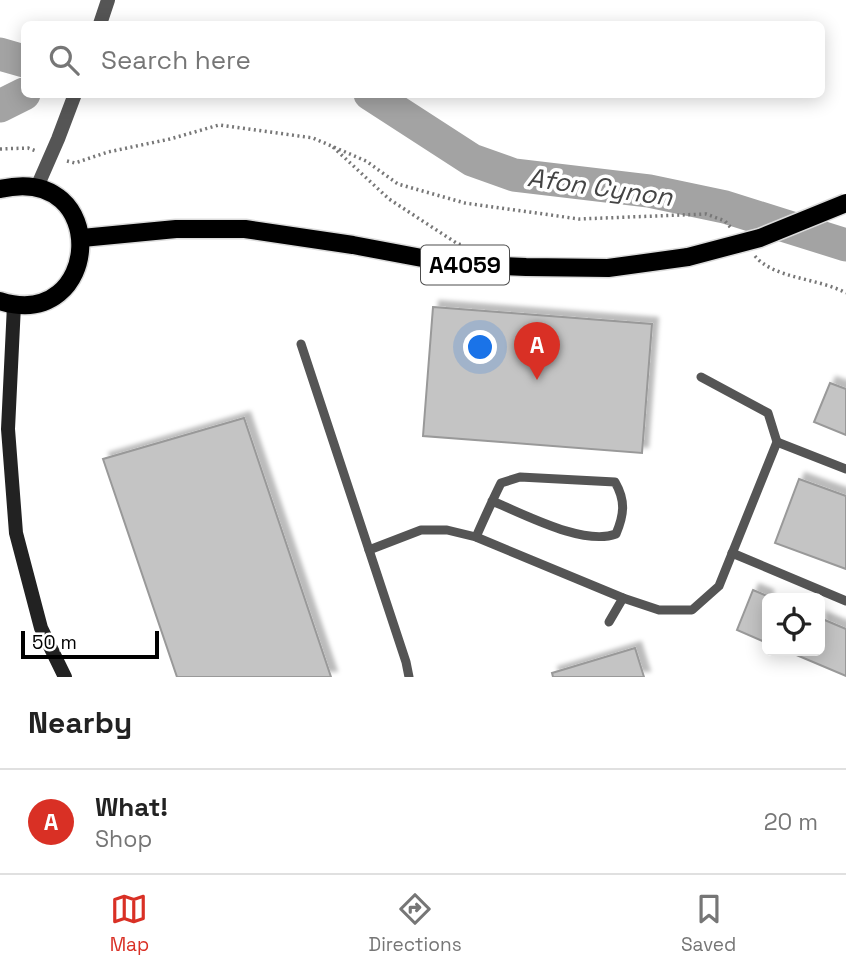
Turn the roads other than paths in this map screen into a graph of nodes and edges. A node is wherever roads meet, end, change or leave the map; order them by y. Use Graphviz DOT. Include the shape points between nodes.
graph roads {
  1 [pos="107,4"];
  2 [pos="101,21"];
  3 [pos="73,98"];
  4 [pos="37,187"];
  5 [pos="0,190"];
  6 [pos="846,203"];
  7 [pos="82,238"];
  8 [pos="7,303"];
  9 [pos="301,344"];
  10 [pos="701,377"];
  11 [pos="777,442"];
  12 [pos="846,469"];
  13 [pos="492,501"];
  14 [pos="476,537"];
  15 [pos="369,550"];
  16 [pos="732,553"];
  17 [pos="623,598"];
  18 [pos="846,601"];
  19 [pos="609,622"];
  20 [pos="65,677"];
  21 [pos="409,677"];
  1 -- 2 [label="street"];
  3 -- 4 [label="street"];
  4 -- 5 [label="main road" via="18,185"];
  4 -- 7 [label="main road" via="67,206"];
  6 -- 7 [label="main road, A4059, bridge" via="760,238 688,257 608,268 454,264 245,229 176,229"];
  7 -- 8 [label="main road" via="75,274 64,288 32,305"];
  8 -- 20 [label="main road" via="8,429 16,533 41,628"];
  9 -- 15 [label="lane"];
  10 -- 11 [label="lane" via="768,413"];
  11 -- 12 [label="lane"];
  11 -- 16 [label="lane"];
  13 -- 13 [label="lane" via="501,483 520,477 615,482 623,496 617,534 607,538 589,537"];
  13 -- 14 [label="lane"];
  14 -- 15 [label="lane" via="421,530"];
  14 -- 17 [label="lane"];
  15 -- 21 [label="lane"];
  16 -- 17 [label="lane" via="719,586 692,610 659,610"];
  16 -- 18 [label="lane"];
  17 -- 19 [label="lane"];
}
